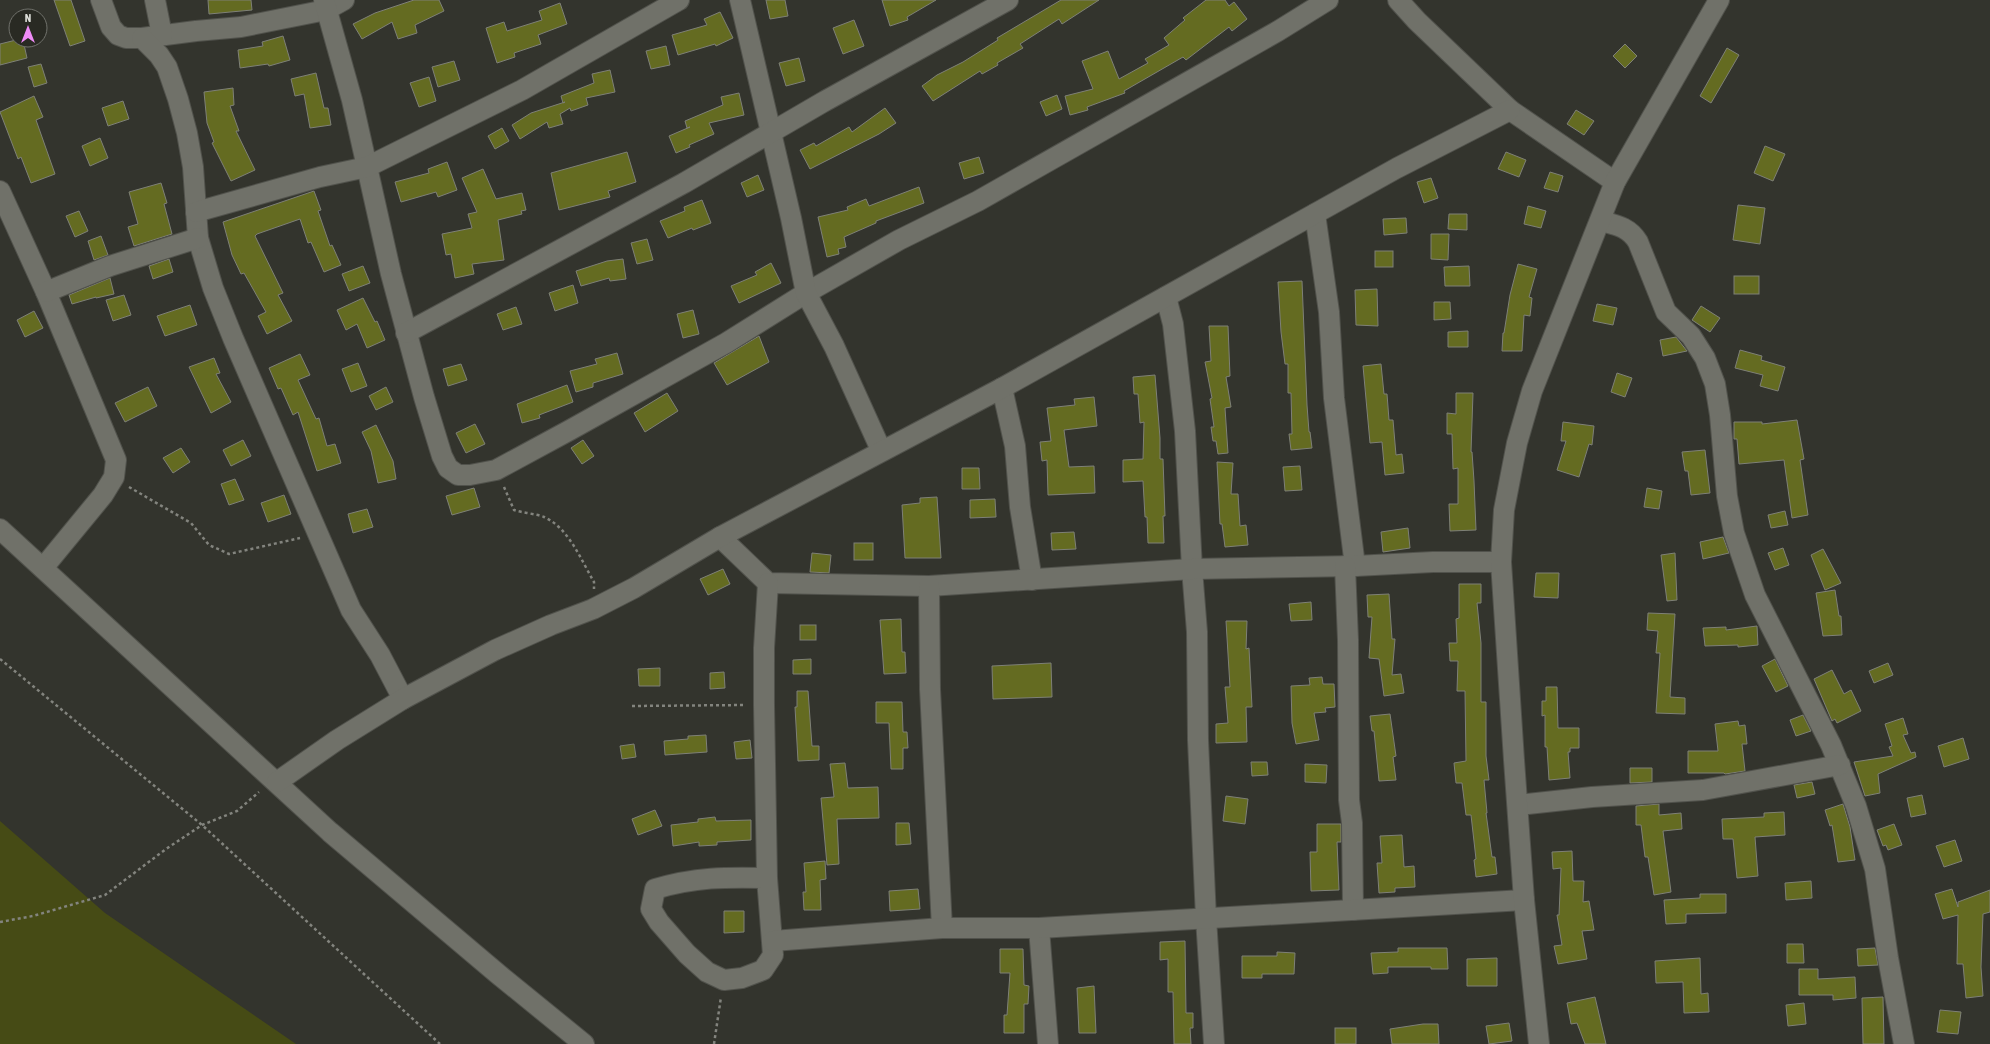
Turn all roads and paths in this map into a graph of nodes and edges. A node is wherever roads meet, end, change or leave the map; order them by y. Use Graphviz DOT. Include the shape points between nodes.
graph roads {
  1 [pos="101,0"];
  2 [pos="155,0"];
  3 [pos="344,0"];
  4 [pos="679,0"];
  5 [pos="740,0"];
  6 [pos="1008,0"];
  7 [pos="1328,0"];
  8 [pos="1398,0"];
  9 [pos="1719,0"];
  10 [pos="325,5"];
  11 [pos="162,35"];
  12 [pos="142,38"];
  13 [pos="1510,110"];
  14 [pos="770,133"];
  15 [pos="367,167"];
  16 [pos="1615,182"];
  17 [pos="0,190"];
  18 [pos="196,212"];
  19 [pos="1315,214"];
  20 [pos="1601,221"];
  21 [pos="198,238"];
  22 [pos="46,292"];
  23 [pos="806,293"];
  24 [pos="1166,297"];
  25 [pos="406,333"];
  26 [pos="1002,388"];
  27 [pos="881,450"];
  28 [pos="496,470"];
  29 [pos="114,476"];
  30 [pos="0,529"];
  31 [pos="319,534"];
  32 [pos="720,537"];
  33 [pos="1501,562"];
  34 [pos="1350,566"];
  35 [pos="44,568"];
  36 [pos="1192,569"];
  37 [pos="1032,580"];
  38 [pos="768,583"];
  39 [pos="929,586"];
  40 [pos="593,609"];
  41 [pos="0,659"];
  42 [pos="403,699"];
  43 [pos="764,705"];
  44 [pos="632,706"];
  45 [pos="1840,765"];
  46 [pos="277,782"];
  47 [pos="1518,805"];
  48 [pos="202,824"];
  49 [pos="767,878"];
  50 [pos="1524,900"];
  51 [pos="1353,910"];
  52 [pos="1206,918"];
  53 [pos="0,922"];
  54 [pos="942,928"];
  55 [pos="1039,928"];
  56 [pos="773,941"];
  57 [pos="724,980"];
  58 [pos="440,1044"];
  59 [pos="584,1044"];
  60 [pos="714,1044"];
  61 [pos="1048,1044"];
  62 [pos="1214,1044"];
  63 [pos="1539,1044"];
  64 [pos="1904,1044"];
  1 -- 12 [label="street" via="111,27 118,35"];
  2 -- 11 [label="street"];
  3 -- 10 [label="street"];
  4 -- 15 [label="street" via="522,90"];
  5 -- 14 [label="street"];
  6 -- 14 [label="street"];
  7 -- 23 [label="street" via="978,201 899,240"];
  8 -- 13 [label="street"];
  9 -- 16 [label="street"];
  10 -- 11 [label="street" via="241,27"];
  10 -- 15 [label="street" via="352,100"];
  11 -- 12 [label="street"];
  12 -- 18 [label="street" via="163,61 178,99 187,133"];
  13 -- 16 [label="street"];
  13 -- 19 [label="street"];
  14 -- 23 [label="street"];
  14 -- 25 [label="street" via="684,183"];
  15 -- 18 [label="street" via="320,177"];
  15 -- 25 [label="street" via="390,274"];
  16 -- 20 [label="street"];
  17 -- 22 [label="street"];
  18 -- 21 [label="street"];
  19 -- 24 [label="street"];
  19 -- 34 [label="street" via="1329,312 1334,398"];
  20 -- 33 [label="street" via="1532,391 1517,443 1504,510"];
  20 -- 45 [label="street" via="1624,227 1633,233 1666,312 1691,336 1705,358 1715,384 1720,414 1727,496 1734,533 1755,595"];
  21 -- 22 [label="street" via="110,266"];
  21 -- 31 [label="street" via="232,338"];
  22 -- 29 [label="street" via="116,460"];
  23 -- 27 [label="street" via="834,346"];
  23 -- 28 [label="street" via="726,343"];
  24 -- 26 [label="street"];
  24 -- 36 [label="street" via="1174,324 1185,431"];
  25 -- 28 [label="street" via="442,456 448,468 458,475"];
  26 -- 27 [label="street"];
  26 -- 37 [label="street" via="1015,446 1020,507"];
  27 -- 32 [label="street"];
  28 -- 40 [label="path" via="514,510 544,517 564,531 594,582"];
  29 -- 31 [label="path" via="133,491 191,523 209,545 230,554"];
  29 -- 35 [label="street" via="103,495"];
  30 -- 35 [label="street"];
  31 -- 42 [label="street" via="351,610"];
  32 -- 38 [label="street"];
  32 -- 40 [label="street"];
  33 -- 34 [label="street"];
  33 -- 47 [label="street"];
  34 -- 36 [label="street"];
  34 -- 51 [label="street" via="1349,800 1352,823"];
  35 -- 46 [label="street"];
  36 -- 37 [label="street"];
  36 -- 52 [label="street" via="1197,632 1198,740"];
  37 -- 39 [label="street"];
  38 -- 39 [label="street"];
  38 -- 43 [label="street"];
  39 -- 54 [label="street" via="930,682"];
  40 -- 42 [label="street" via="496,650"];
  41 -- 48 [label="path"];
  42 -- 46 [label="street" via="337,740"];
  43 -- 44 [label="path"];
  43 -- 49 [label="street"];
  45 -- 47 [label="street" via="1703,790"];
  45 -- 64 [label="street" via="1856,806 1875,869"];
  46 -- 48 [label="path" via="262,790 237,811"];
  46 -- 59 [label="street" via="330,832"];
  47 -- 50 [label="street"];
  48 -- 53 [label="path" via="105,895 33,916"];
  48 -- 58 [label="path"];
  49 -- 56 [label="street"];
  49 -- 57 [label="street" via="724,877 681,881 655,889 651,909 659,922 707,972"];
  50 -- 51 [label="street"];
  50 -- 63 [label="street"];
  51 -- 52 [label="street"];
  52 -- 55 [label="street"];
  52 -- 62 [label="street"];
  54 -- 55 [label="street"];
  54 -- 56 [label="street"];
  55 -- 61 [label="street"];
  56 -- 57 [label="street" via="773,955 763,970 742,978"];
  57 -- 60 [label="path"];
}
